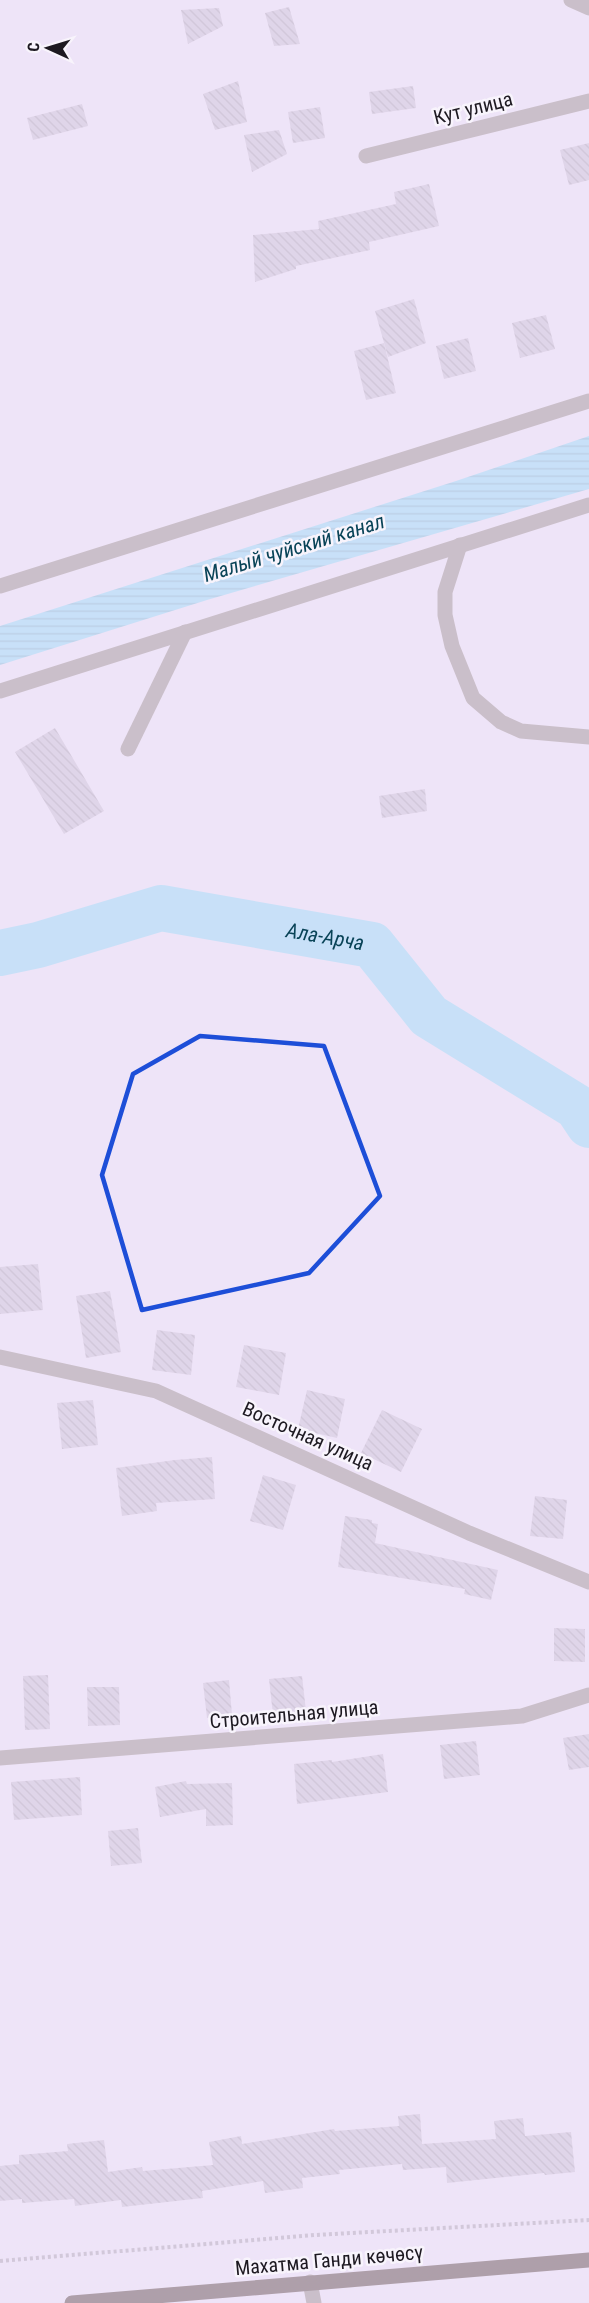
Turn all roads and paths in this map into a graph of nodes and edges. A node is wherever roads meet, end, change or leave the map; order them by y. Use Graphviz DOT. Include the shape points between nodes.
graph roads {
  1 [pos="571,0"];
  2 [pos="589,8"];
  3 [pos="589,101"];
  4 [pos="366,156"];
  5 [pos="589,401"];
  6 [pos="589,505"];
  7 [pos="460,545"];
  8 [pos="0,586"];
  9 [pos="185,632"];
  10 [pos="0,691"];
  11 [pos="589,737"];
  12 [pos="128,749"];
  13 [pos="0,1357"];
  14 [pos="589,1582"];
  15 [pos="589,1695"];
  16 [pos="0,1758"];
  17 [pos="589,2220"];
  18 [pos="589,2260"];
  19 [pos="0,2261"];
  20 [pos="310,2282"];
  21 [pos="72,2303"];
  22 [pos="314,2303"];
  1 -- 2 [label="street"];
  3 -- 4 [label="street, Кут улица"];
  5 -- 8 [label="street"];
  6 -- 7 [label="street"];
  7 -- 9 [label="street"];
  7 -- 11 [label="street" via="445,592 445,615 452,646 473,698 501,722 520,731"];
  9 -- 10 [label="street"];
  9 -- 12 [label="street"];
  13 -- 14 [label="street, Восточная улица" via="156,1391 469,1533"];
  15 -- 16 [label="street, Строительная улица" via="522,1716"];
  17 -- 19 [label="path" via="315,2235"];
  18 -- 20 [label="main road, Махатма Ганди көчөсү"];
  20 -- 21 [label="main road, Махатма Ганди көчөсү"];
  20 -- 22 [label="street"];
}
